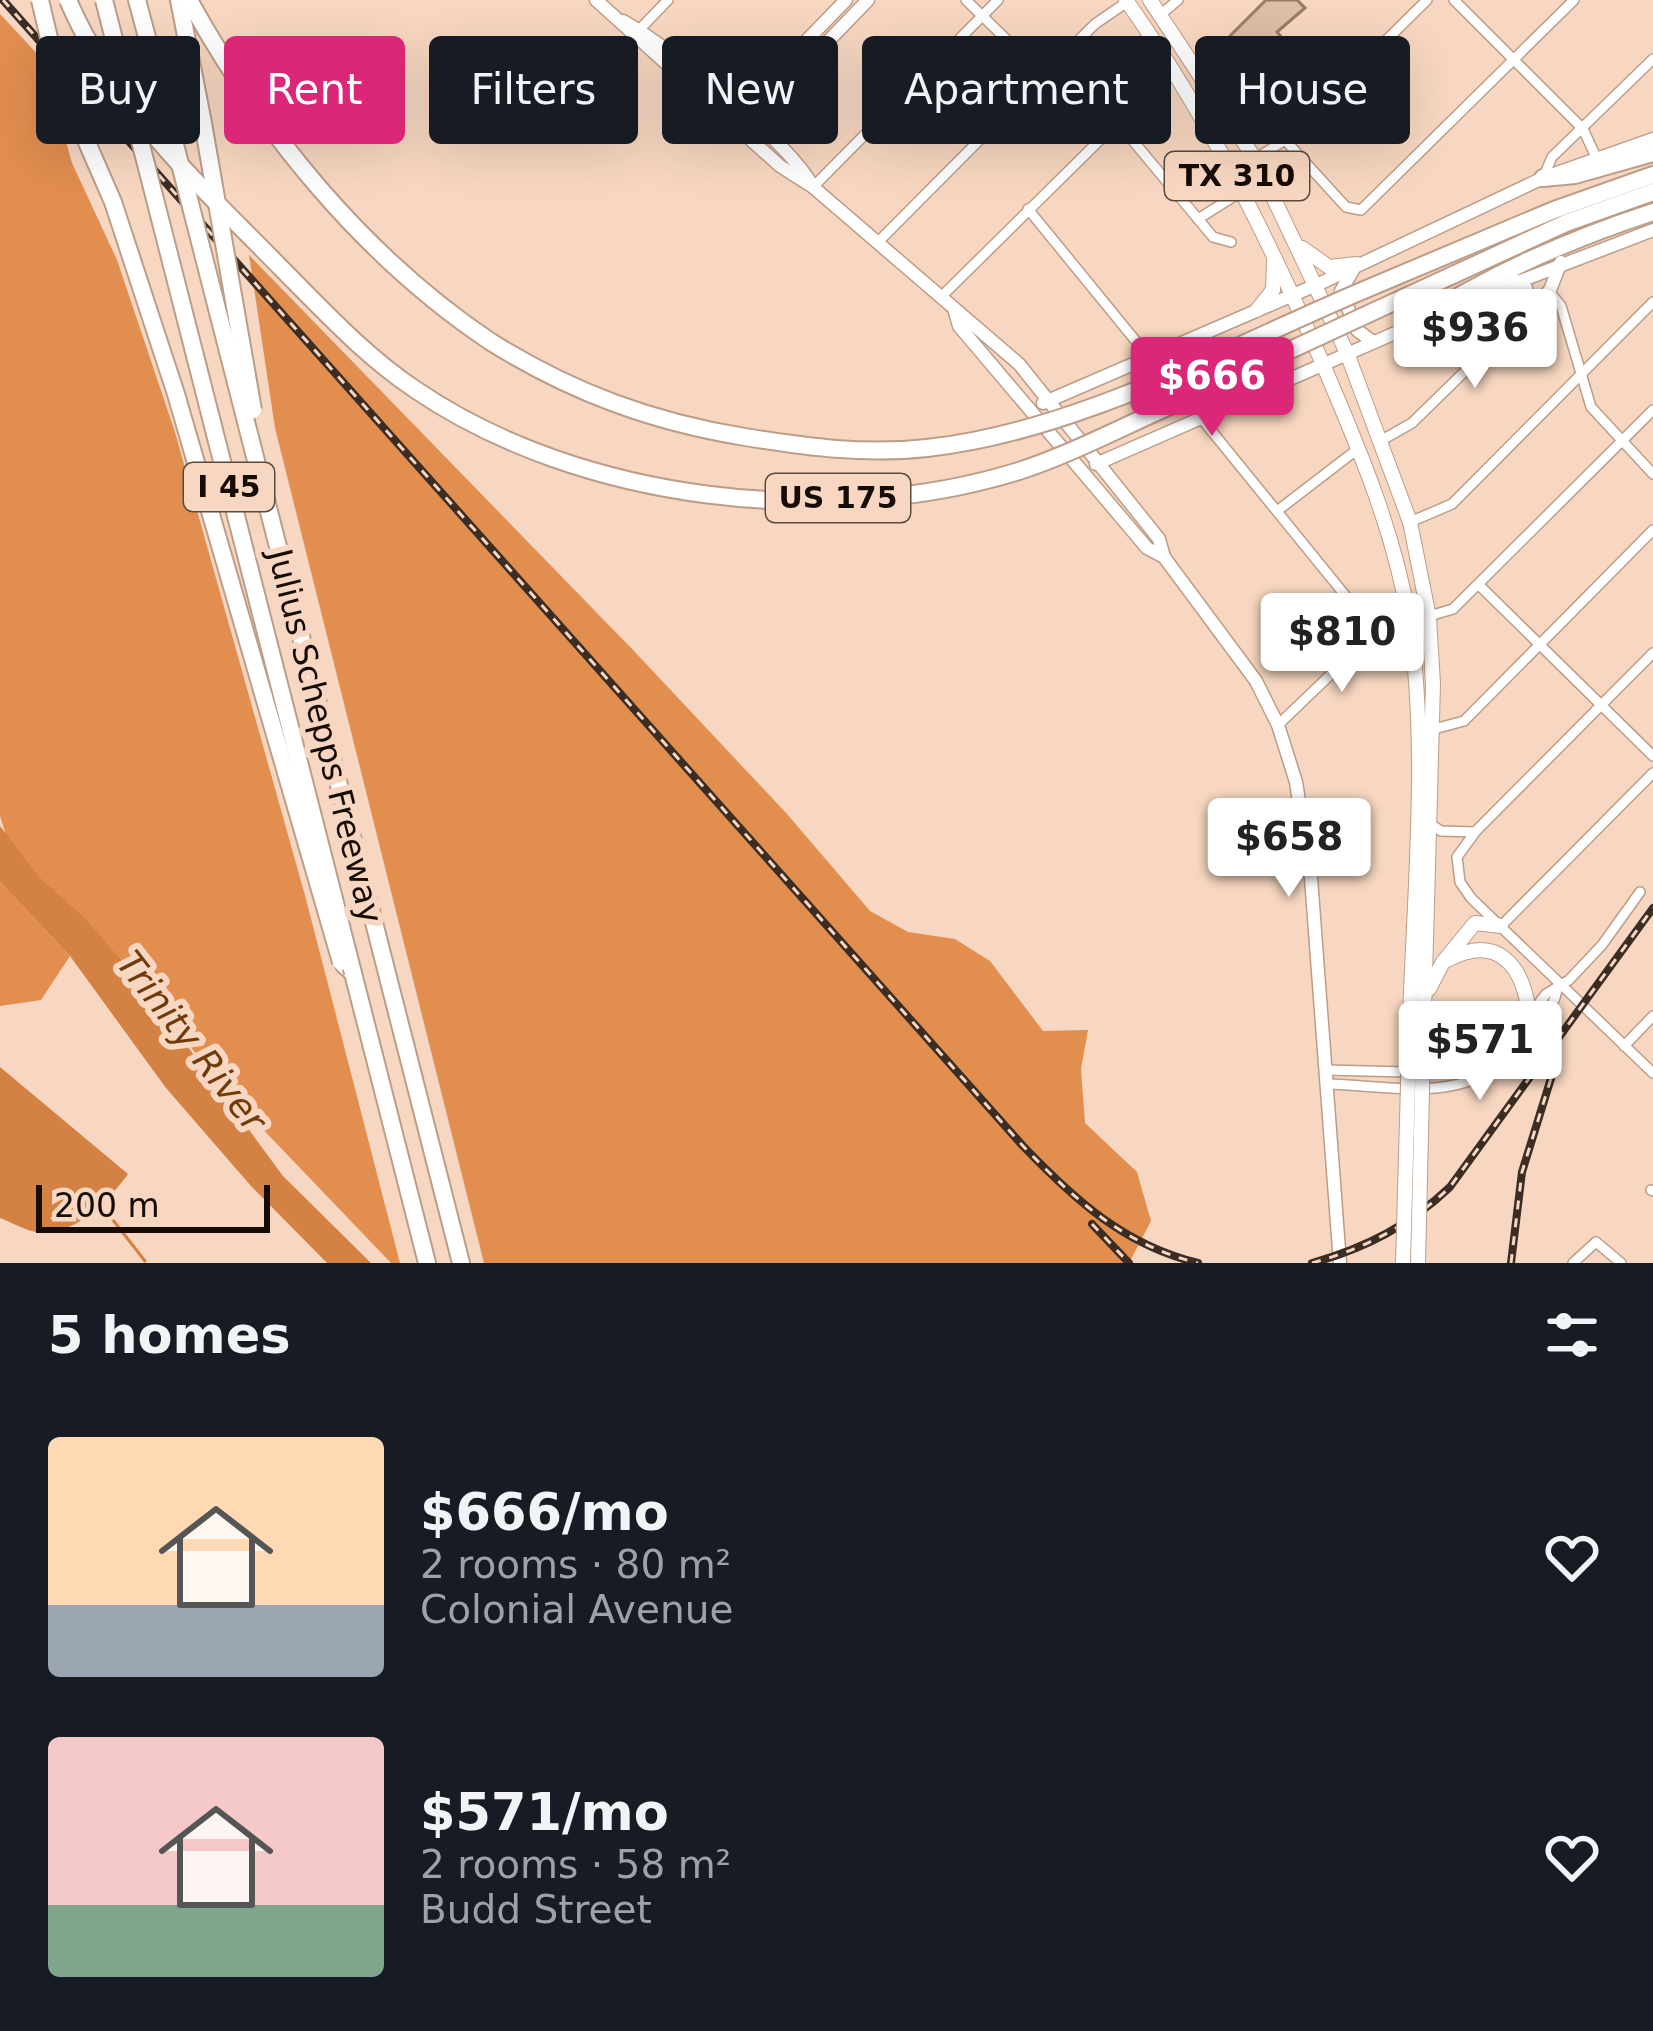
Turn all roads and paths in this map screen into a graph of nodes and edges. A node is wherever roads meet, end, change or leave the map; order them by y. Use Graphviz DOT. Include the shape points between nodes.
graph roads {
  1 [pos="40,0"];
  2 [pos="68,0"];
  3 [pos="104,0"];
  4 [pos="137,0"];
  5 [pos="179,0"];
  6 [pos="188,0"];
  7 [pos="596,0"];
  8 [pos="668,0"];
  9 [pos="846,0"];
  10 [pos="868,0"];
  11 [pos="966,0"];
  12 [pos="998,0"];
  13 [pos="1150,0"];
  14 [pos="1178,0"];
  15 [pos="1427,0"];
  16 [pos="1454,0"];
  17 [pos="1574,0"];
  18 [pos="1126,1"];
  19 [pos="1160,15"];
  20 [pos="982,16"];
  21 [pos="820,26"];
  22 [pos="635,33"];
  23 [pos="810,36"];
  24 [pos="830,36"];
  25 [pos="832,36"];
  26 [pos="1003,36"];
  27 [pos="1083,36"];
  28 [pos="1390,36"];
  29 [pos="662,56"];
  30 [pos="1653,59"];
  31 [pos="1514,61"];
  32 [pos="1582,129"];
  33 [pos="1653,139"];
  34 [pos="763,144"];
  35 [pos="976,144"];
  36 [pos="1093,144"];
  37 [pos="1136,144"];
  38 [pos="1279,144"];
  39 [pos="1289,144"];
  40 [pos="1653,153"];
  41 [pos="1596,157"];
  42 [pos="1255,159"];
  43 [pos="1653,175"];
  44 [pos="1543,178"];
  45 [pos="813,187"];
  46 [pos="1245,190"];
  47 [pos="1653,192"];
  48 [pos="1028,209"];
  49 [pos="1653,212"];
  50 [pos="1198,219"];
  51 [pos="1653,230"];
  52 [pos="1294,240"];
  53 [pos="877,242"];
  54 [pos="1231,242"];
  55 [pos="1273,249"];
  56 [pos="1562,262"];
  57 [pos="1358,264"];
  58 [pos="1514,280"];
  59 [pos="1313,286"];
  60 [pos="1554,288"];
  61 [pos="1293,294"];
  62 [pos="940,298"];
  63 [pos="1653,302"];
  64 [pos="1530,304"];
  65 [pos="1257,310"];
  66 [pos="955,312"];
  67 [pos="1411,326"];
  68 [pos="1373,342"];
  69 [pos="1347,353"];
  70 [pos="1148,356"];
  71 [pos="1323,364"];
  72 [pos="1580,375"];
  73 [pos="1049,400"];
  74 [pos="1032,408"];
  75 [pos="1653,410"];
  76 [pos="1201,418"];
  77 [pos="1382,440"];
  78 [pos="1621,443"];
  79 [pos="1359,448"];
  80 [pos="1100,462"];
  81 [pos="1082,470"];
  82 [pos="1653,474"];
  83 [pos="1277,511"];
  84 [pos="1410,522"];
  85 [pos="1653,530"];
  86 [pos="275,535"];
  87 [pos="1164,557"];
  88 [pos="1479,584"];
  89 [pos="1429,617"];
  90 [pos="1409,621"];
  91 [pos="1375,632"];
  92 [pos="1540,644"];
  93 [pos="1653,653"];
  94 [pos="1601,706"];
  95 [pos="1278,725"];
  96 [pos="1434,729"];
  97 [pos="1653,757"];
  98 [pos="1653,773"];
  99 [pos="1429,824"];
  100 [pos="1476,831"];
  101 [pos="1640,892"];
  102 [pos="1501,926"];
  103 [pos="1443,962"];
  104 [pos="353,974"];
  105 [pos="1560,987"];
  106 [pos="1529,1015"];
  107 [pos="1653,1016"];
  108 [pos="1624,1046"];
  109 [pos="1416,1049"];
  110 [pos="1653,1073"];
  111 [pos="1326,1077"];
  112 [pos="428,1263"];
  113 [pos="461,1263"];
  114 [pos="1340,1263"];
  115 [pos="1403,1263"];
  116 [pos="1418,1263"];
  117 [pos="1573,1263"];
  118 [pos="1621,1263"];
  1 -- 104 [label="highway, bridge" via="58,76 128,245 314,876 341,962"];
  2 -- 47 [label="highway, US 175, bridge" via="101,68 141,124 362,348 417,391 542,456 686,490 877,496 963,485 1057,458 1566,223"];
  3 -- 104 [label="highway, Julius Schepps Freeway / I 45, bridge"];
  4 -- 86 [label="highway, Julius Schepps Freeway / I 45, bridge"];
  5 -- 86 [label="highway, bridge"];
  6 -- 43 [label="highway, US 175, bridge" via="248,98 316,184 490,342 580,392 673,424 806,446 905,450 984,438 1082,409"];
  7 -- 22 [label="main road"];
  8 -- 22 [label="street"];
  9 -- 21 [label="main road"];
  10 -- 25 [label="main road"];
  11 -- 20 [label="street"];
  12 -- 20 [label="street"];
  13 -- 19 [label="main road, TX 310"];
  14 -- 19 [label="street"];
  15 -- 28 [label="street"];
  16 -- 31 [label="street"];
  17 -- 31 [label="street"];
  18 -- 27 [label="street"];
  18 -- 46 [label="main road, TX 310"];
  19 -- 42 [label="main road, TX 310"];
  20 -- 26 [label="street"];
  20 -- 45 [label="street"];
  21 -- 23 [label="main road"];
  21 -- 24 [label="main road"];
  22 -- 29 [label="main road"];
  30 -- 32 [label="street"];
  31 -- 32 [label="street"];
  31 -- 39 [label="street" via="1361,210 1346,207"];
  32 -- 41 [label="street"];
  32 -- 44 [label="street" via="1552,157"];
  33 -- 41 [label="main road"];
  34 -- 45 [label="main road"];
  35 -- 53 [label="street"];
  36 -- 48 [label="street"];
  37 -- 50 [label="street"];
  38 -- 42 [label="street"];
  40 -- 44 [label="highway"];
  41 -- 44 [label="main road"];
  42 -- 52 [label="main road, TX 310"];
  44 -- 57 [label="main road"];
  45 -- 53 [label="main road"];
  46 -- 50 [label="street"];
  46 -- 55 [label="main road, TX 310"];
  48 -- 62 [label="street"];
  48 -- 70 [label="street"];
  49 -- 67 [label="highway" via="1505,271"];
  50 -- 54 [label="street" via="1213,238"];
  51 -- 56 [label="main road"];
  52 -- 57 [label="main road" via="1323,265"];
  52 -- 59 [label="main road, TX 310"];
  53 -- 62 [label="main road"];
  55 -- 61 [label="main road, TX 310"];
  55 -- 65 [label="main road" via="1273,290"];
  56 -- 58 [label="main road"];
  56 -- 60 [label="main road"];
  57 -- 59 [label="main road"];
  57 -- 68 [label="main road" via="1341,291 1357,330"];
  58 -- 64 [label="main road"];
  58 -- 67 [label="main road"];
  59 -- 61 [label="main road"];
  59 -- 69 [label="main road, TX 310"];
  60 -- 64 [label="street"];
  60 -- 72 [label="street"];
  61 -- 65 [label="main road"];
  61 -- 71 [label="main road, TX 310"];
  62 -- 66 [label="main road"];
  63 -- 72 [label="street"];
  64 -- 77 [label="street" via="1412,423"];
  65 -- 70 [label="main road"];
  66 -- 73 [label="main road"];
  66 -- 74 [label="main road"];
  67 -- 68 [label="main road"];
  68 -- 69 [label="main road"];
  69 -- 71 [label="main road"];
  69 -- 77 [label="main road, TX 310"];
  70 -- 73 [label="main road"];
  71 -- 76 [label="main road"];
  71 -- 79 [label="main road, TX 310"];
  72 -- 78 [label="street" via="1591,407"];
  72 -- 84 [label="street" via="1452,504"];
  73 -- 74 [label="main road"];
  73 -- 80 [label="main road"];
  74 -- 81 [label="main road"];
  75 -- 78 [label="street"];
  76 -- 80 [label="main road"];
  76 -- 83 [label="street"];
  77 -- 84 [label="main road, TX 310"];
  78 -- 82 [label="street"];
  78 -- 88 [label="street"];
  79 -- 83 [label="street"];
  79 -- 90 [label="main road, TX 310" via="1389,530"];
  80 -- 81 [label="main road"];
  80 -- 87 [label="main road" via="1159,538"];
  81 -- 87 [label="main road" via="1147,548"];
  83 -- 91 [label="street"];
  84 -- 89 [label="main road, TX 310"];
  85 -- 92 [label="street"];
  86 -- 113 [label="highway, Julius Schepps Freeway / I 45"];
  87 -- 95 [label="main road" via="1231,643"];
  88 -- 89 [label="street" via="1453,609"];
  88 -- 92 [label="street"];
  89 -- 90 [label="street"];
  89 -- 96 [label="main road, TX 310"];
  90 -- 91 [label="street"];
  90 -- 109 [label="main road, TX 310" via="1417,733"];
  91 -- 95 [label="street"];
  92 -- 94 [label="street"];
  92 -- 96 [label="street" via="1464,721"];
  93 -- 94 [label="street"];
  94 -- 97 [label="street"];
  94 -- 100 [label="street"];
  95 -- 111 [label="main road" via="1303,818"];
  96 -- 99 [label="main road, TX 310"];
  98 -- 102 [label="street"];
  99 -- 100 [label="street"];
  99 -- 109 [label="main road, TX 310"];
  100 -- 102 [label="street" via="1458,853 1460,882"];
  101 -- 105 [label="street"];
  102 -- 103 [label="main road" via="1475,923"];
  102 -- 105 [label="street"];
  103 -- 106 [label="main road" via="1475,950 1508,960 1522,977"];
  103 -- 109 [label="main road" via="1430,983"];
  104 -- 112 [label="highway, Julius Schepps Freeway / I 45"];
  105 -- 106 [label="street"];
  105 -- 108 [label="street"];
  105 -- 111 [label="street" via="1520,1050 1491,1074 1448,1087"];
  106 -- 111 [label="street" via="1502,1050 1470,1069"];
  107 -- 108 [label="street"];
  108 -- 110 [label="street"];
  109 -- 115 [label="main road, TX 310, bridge"];
  109 -- 116 [label="main road, TX 310, bridge"];
  111 -- 114 [label="main road"];
  117 -- 118 [label="street" via="1596,1242"];
}
